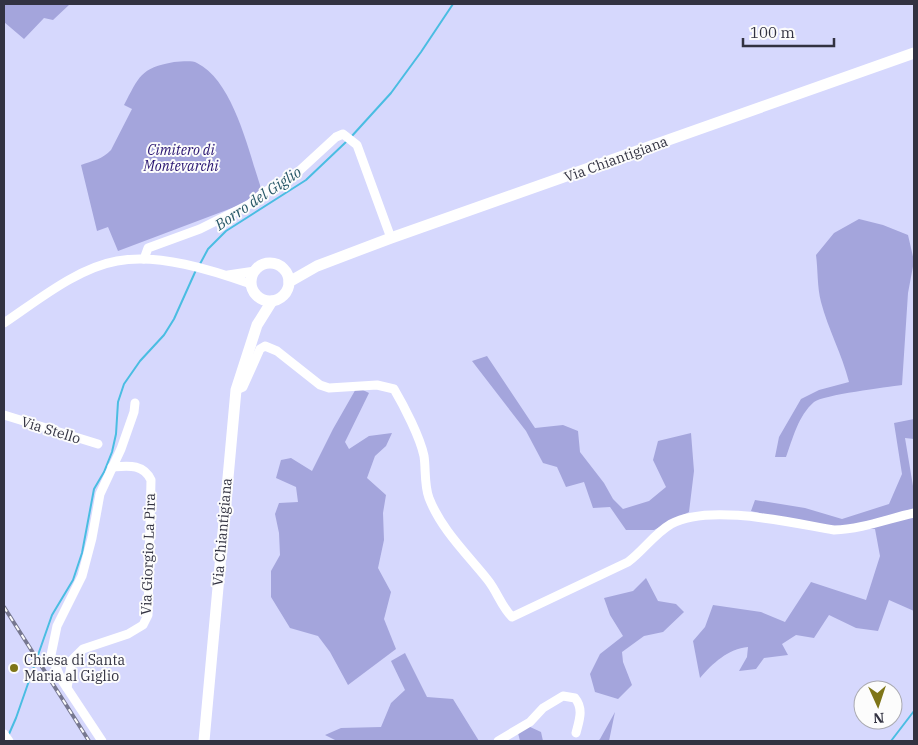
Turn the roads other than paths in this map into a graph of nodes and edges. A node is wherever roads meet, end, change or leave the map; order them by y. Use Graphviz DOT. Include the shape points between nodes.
graph roads {
  1 [pos="914,53"];
  2 [pos="391,238"];
  3 [pos="144,258"];
  4 [pos="317,266"];
  5 [pos="285,270"];
  6 [pos="254,271"];
  7 [pos="226,275"];
  8 [pos="289,282"];
  9 [pos="251,284"];
  10 [pos="258,297"];
  11 [pos="272,301"];
  12 [pos="4,323"];
  13 [pos="258,325"];
  14 [pos="236,390"];
  15 [pos="134,403"];
  16 [pos="4,415"];
  17 [pos="98,444"];
  18 [pos="112,467"];
  19 [pos="914,513"];
  20 [pos="67,688"];
  21 [pos="576,733"];
  22 [pos="4,734"];
  23 [pos="9,741"];
  24 [pos="102,741"];
  25 [pos="204,741"];
  26 [pos="498,741"];
  1 -- 2 [label="main road, Via Chiantigiana"];
  2 -- 3 [label="street" via="357,145 341,136 298,172 250,204 200,229 148,248"];
  2 -- 4 [label="main road, Via Chiantigiana"];
  3 -- 7 [label="street"];
  3 -- 12 [label="street" via="117,261 92,269"];
  4 -- 5 [label="main road, Via Chiantigiana"];
  4 -- 8 [label="main road, Via Chiantigiana"];
  5 -- 6 [label="main road, Via Chiantigiana" via="269,263"];
  5 -- 8 [label="main road"];
  6 -- 7 [label="street"];
  6 -- 9 [label="main road"];
  7 -- 9 [label="street"];
  8 -- 11 [label="main road, Via Chiantigiana" via="286,293"];
  9 -- 10 [label="main road, Via Chiantigiana"];
  10 -- 11 [label="main road"];
  10 -- 13 [label="main road, Via Chiantigiana"];
  11 -- 13 [label="main road, Via Chiantigiana"];
  13 -- 14 [label="main road, Via Chiantigiana"];
  14 -- 19 [label="street" via="243,387 260,349 266,346 320,385 329,388 377,385 394,389 424,454 428,495 435,511 512,617 628,562 662,530 686,518 748,515 834,530"];
  14 -- 25 [label="main road, Via Chiantigiana"];
  15 -- 18 [label="street" via="134,412"];
  16 -- 17 [label="street, Via Stello"];
  18 -- 20 [label="street" via="100,494 82,576 57,626 52,655"];
  18 -- 20 [label="street, Via Giorgio La Pira" via="135,466 148,473 151,480 148,615 143,625 128,634 83,649 72,660"];
  20 -- 24 [label="street"];
  21 -- 26 [label="street" via="580,706 575,698 563,696 542,708 530,722"];
  22 -- 23 [label="street"];
}
